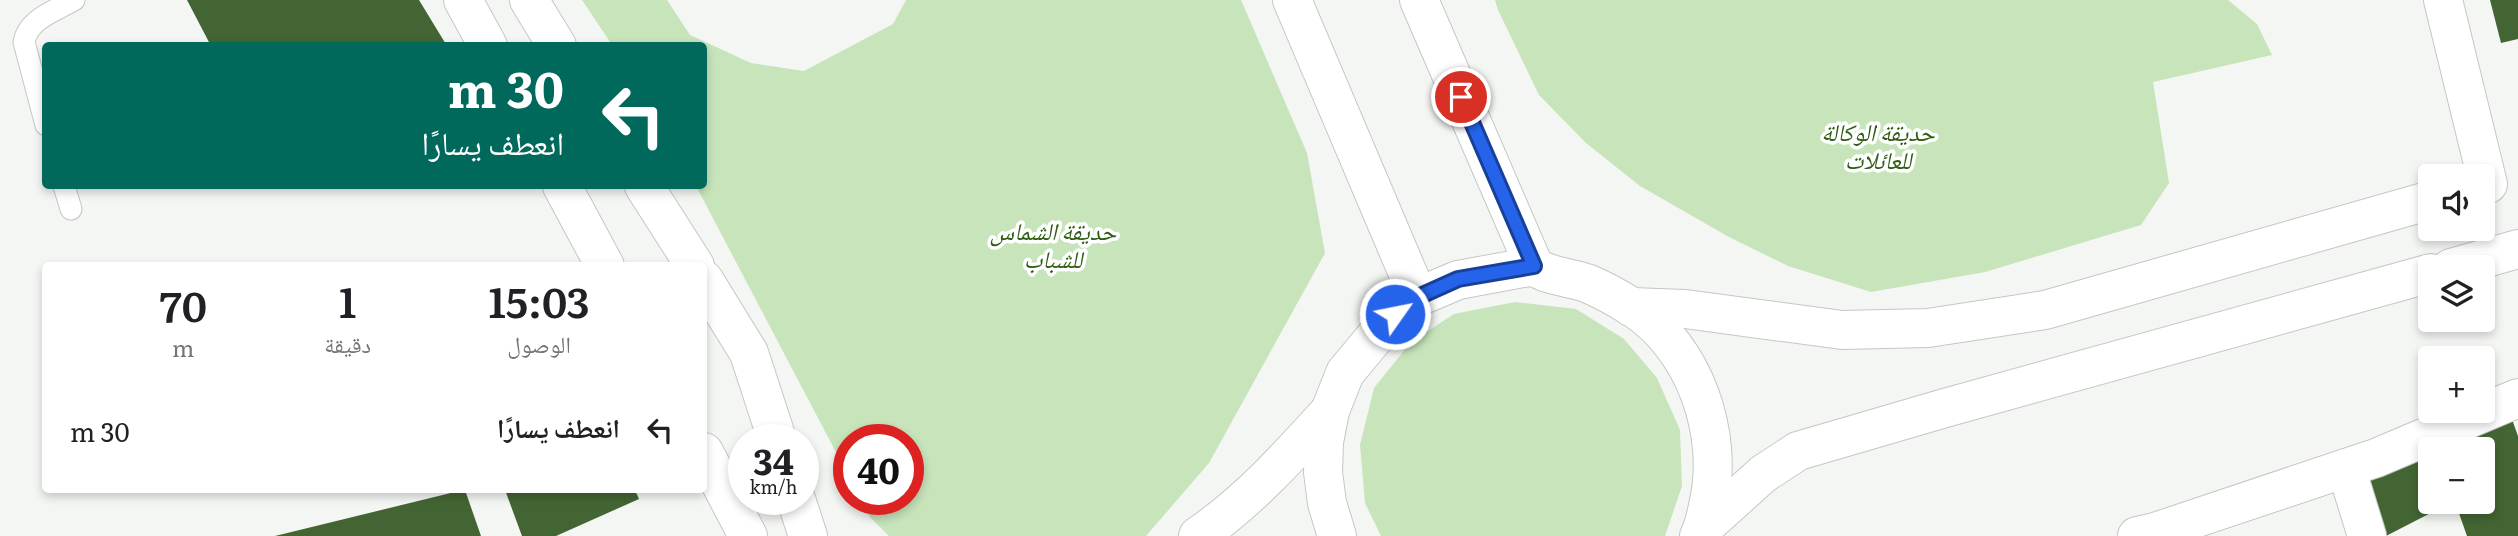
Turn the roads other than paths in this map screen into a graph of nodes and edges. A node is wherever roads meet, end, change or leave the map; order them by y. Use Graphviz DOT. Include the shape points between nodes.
graph roads {
  1 [pos="74,0"];
  2 [pos="463,0"];
  3 [pos="529,0"];
  4 [pos="1292,0"];
  5 [pos="1419,0"];
  6 [pos="2443,0"];
  7 [pos="486,42"];
  8 [pos="555,42"];
  9 [pos="42,110"];
  10 [pos="2497,182"];
  11 [pos="65,189"];
  12 [pos="564,189"];
  13 [pos="646,189"];
  14 [pos="2418,204"];
  15 [pos="71,209"];
  16 [pos="2518,249"];
  17 [pos="2495,256"];
  18 [pos="603,262"];
  19 [pos="692,262"];
  20 [pos="1534,266"];
  21 [pos="2418,277"];
  22 [pos="707,285"];
  23 [pos="1418,297"];
  24 [pos="1631,307"];
  25 [pos="2518,398"];
  26 [pos="1330,411"];
  27 [pos="772,424"];
  28 [pos="707,458"];
  29 [pos="2346,468"];
  30 [pos="801,515"];
  31 [pos="1701,532"];
  32 [pos="748,536"];
  33 [pos="808,536"];
  34 [pos="1198,536"];
  35 [pos="1337,536"];
  36 [pos="2137,536"];
  37 [pos="2367,536"];
  1 -- 9 [label="lane" via="31,24 26,32 24,42"];
  2 -- 7 [label="street"];
  3 -- 8 [label="street"];
  4 -- 23 [label="street"];
  5 -- 20 [label="street"];
  6 -- 10 [label="street"];
  11 -- 15 [label="lane"];
  12 -- 18 [label="street"];
  13 -- 19 [label="street"];
  14 -- 24 [label="street" via="2045,310 1928,328 1842,330 1685,309"];
  16 -- 17 [label="street"];
  20 -- 23 [label="street" via="1458,279"];
  20 -- 24 [label="street" via="1590,285"];
  21 -- 31 [label="street" via="1798,451 1763,474"];
  22 -- 27 [label="street" via="749,353"];
  23 -- 26 [label="street" via="1395,314 1345,373"];
  24 -- 31 [label="street" via="1672,345 1698,389 1709,422 1712,489"];
  25 -- 29 [label="street"];
  26 -- 34 [label="street" via="1278,468"];
  26 -- 35 [label="street" via="1323,472"];
  28 -- 32 [label="street"];
  29 -- 36 [label="street"];
  29 -- 37 [label="street"];
  30 -- 33 [label="street"];
}
